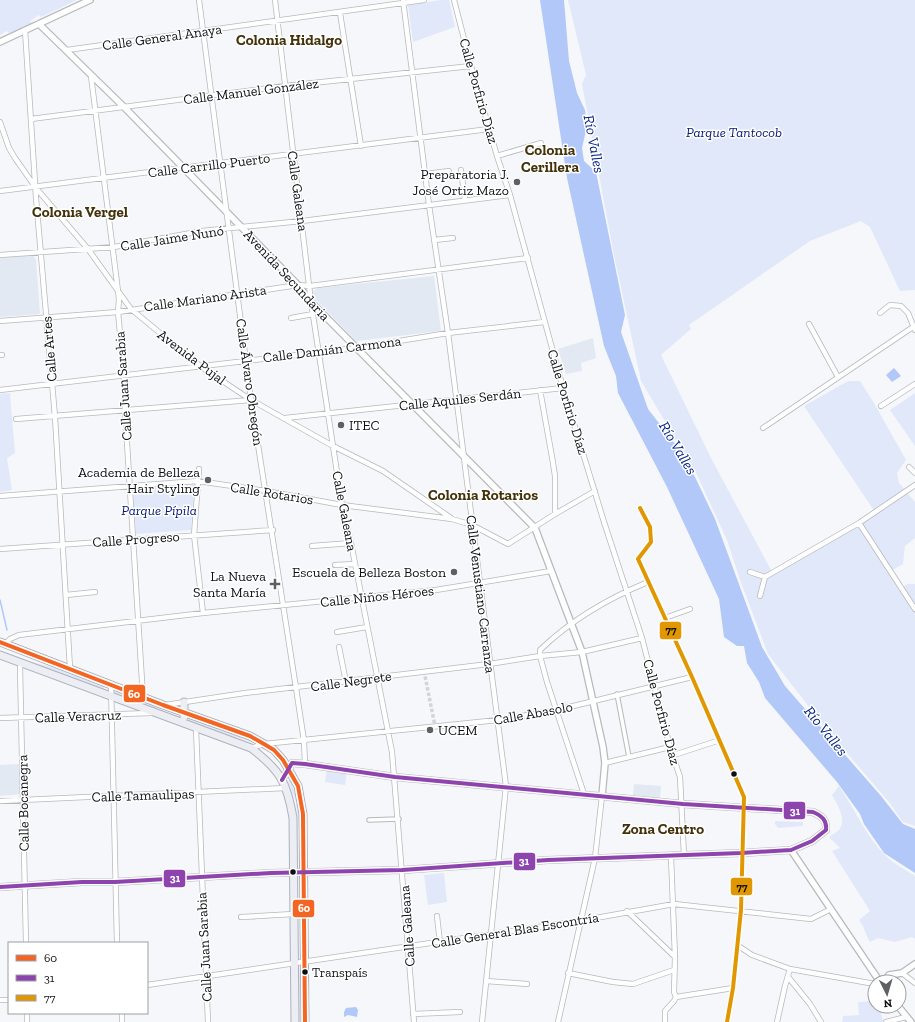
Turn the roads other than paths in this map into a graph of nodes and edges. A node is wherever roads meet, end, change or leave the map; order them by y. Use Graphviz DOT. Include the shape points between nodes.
graph roads {
  1 [pos="90,0"];
  2 [pos="199,0"];
  3 [pos="274,0"];
  4 [pos="424,0"];
  5 [pos="454,0"];
  6 [pos="404,2"];
  7 [pos="340,13"];
  8 [pos="278,21"];
  9 [pos="38,24"];
  10 [pos="25,30"];
  11 [pos="204,31"];
  12 [pos="0,42"];
  13 [pos="67,50"];
  14 [pos="471,66"];
  15 [pos="412,73"];
  16 [pos="91,76"];
  17 [pos="351,78"];
  18 [pos="285,86"];
  19 [pos="213,95"];
  20 [pos="125,108"];
  21 [pos="96,112"];
  22 [pos="31,120"];
  23 [pos="0,122"];
  24 [pos="489,129"];
  25 [pos="421,139"];
  26 [pos="541,143"];
  27 [pos="361,146"];
  28 [pos="292,155"];
  29 [pos="497,156"];
  30 [pos="220,164"];
  31 [pos="184,168"];
  32 [pos="461,170"];
  33 [pos="449,171"];
  34 [pos="426,174"];
  35 [pos="104,179"];
  36 [pos="36,188"];
  37 [pos="0,191"];
  38 [pos="510,195"];
  39 [pos="465,200"];
  40 [pos="429,205"];
  41 [pos="226,212"];
  42 [pos="302,221"];
  43 [pos="241,227"];
  44 [pos="229,229"];
  45 [pos="453,238"];
  46 [pos="434,240"];
  47 [pos="114,247"];
  48 [pos="88,249"];
  49 [pos="41,252"];
  50 [pos="0,255"];
  51 [pos="528,258"];
  52 [pos="438,271"];
  53 [pos="298,285"];
  54 [pos="310,286"];
  55 [pos="118,289"];
  56 [pos="237,294"];
  57 [pos="311,302"];
  58 [pos="131,309"];
  59 [pos="118,312"];
  60 [pos="880,313"];
  61 [pos="313,314"];
  62 [pos="46,317"];
  63 [pos="291,318"];
  64 [pos="0,322"];
  65 [pos="544,322"];
  66 [pos="809,324"];
  67 [pos="914,328"];
  68 [pos="448,333"];
  69 [pos="356,348"];
  70 [pos="318,352"];
  71 [pos="246,359"];
  72 [pos="200,366"];
  73 [pos="124,376"];
  74 [pos="838,377"];
  75 [pos="915,384"];
  76 [pos="53,385"];
  77 [pos="563,388"];
  78 [pos="0,390"];
  79 [pos="540,390"];
  80 [pos="251,400"];
  81 [pos="456,400"];
  82 [pos="413,403"];
  83 [pos="881,406"];
  84 [pos="125,411"];
  85 [pos="328,414"];
  86 [pos="55,417"];
  87 [pos="285,418"];
  88 [pos="16,419"];
  89 [pos="763,428"];
  90 [pos="333,446"];
  91 [pos="462,454"];
  92 [pos="909,467"];
  93 [pos="199,469"];
  94 [pos="915,473"];
  95 [pos="198,481"];
  96 [pos="915,485"];
  97 [pos="130,487"];
  98 [pos="266,491"];
  99 [pos="595,491"];
  100 [pos="59,492"];
  101 [pos="0,496"];
  102 [pos="342,505"];
  103 [pos="640,508"];
  104 [pos="555,514"];
  105 [pos="452,519"];
  106 [pos="859,523"];
  107 [pos="472,524"];
  108 [pos="535,528"];
  109 [pos="273,530"];
  110 [pos="194,535"];
  111 [pos="134,540"];
  112 [pos="351,543"];
  113 [pos="63,544"];
  114 [pos="312,546"];
  115 [pos="0,549"];
  116 [pos="355,564"];
  117 [pos="335,565"];
  118 [pos="551,571"];
  119 [pos="750,572"];
  120 [pos="765,577"];
  121 [pos="648,582"];
  122 [pos="479,584"];
  123 [pos="628,590"];
  124 [pos="95,592"];
  125 [pos="66,595"];
  126 [pos="760,596"];
  127 [pos="361,598"];
  128 [pos="284,605"];
  129 [pos="690,609"];
  130 [pos="915,609"];
  131 [pos="203,613"];
  132 [pos="665,618"];
  133 [pos="140,622"];
  134 [pos="570,624"];
  135 [pos="367,627"];
  136 [pos="67,629"];
  137 [pos="337,632"];
  138 [pos="642,638"];
  139 [pos="2,644"];
  140 [pos="339,647"];
  141 [pos="582,652"];
  142 [pos="0,655"];
  143 [pos="35,655"];
  144 [pos="540,656"];
  145 [pos="22,663"];
  146 [pos="489,664"];
  147 [pos="70,668"];
  148 [pos="692,677"];
  149 [pos="376,678"];
  150 [pos="346,682"];
  151 [pos="111,684"];
  152 [pos="654,686"];
  153 [pos="296,688"];
  154 [pos="617,694"];
  155 [pos="111,697"];
  156 [pos="143,697"];
  157 [pos="592,700"];
  158 [pos="184,702"];
  159 [pos="163,705"];
  160 [pos="557,710"];
  161 [pos="156,713"];
  162 [pos="183,713"];
  163 [pos="111,715"];
  164 [pos="0,718"];
  165 [pos="22,718"];
  166 [pos="498,720"];
  167 [pos="184,724"];
  168 [pos="196,729"];
  169 [pos="388,731"];
  170 [pos="720,740"];
  171 [pos="304,741"];
  172 [pos="264,744"];
  173 [pos="670,747"];
  174 [pos="251,748"];
  175 [pos="674,755"];
  176 [pos="629,757"];
  177 [pos="605,763"];
  178 [pos="305,764"];
  179 [pos="288,769"];
  180 [pos="395,777"];
  181 [pos="282,780"];
  182 [pos="506,786"];
  183 [pos="286,788"];
  184 [pos="198,794"];
  185 [pos="584,794"];
  186 [pos="115,796"];
  187 [pos="602,796"];
  188 [pos="23,800"];
  189 [pos="0,801"];
  190 [pos="683,804"];
  191 [pos="744,809"];
  192 [pos="399,819"];
  193 [pos="369,820"];
  194 [pos="791,850"];
  195 [pos="741,853"];
  196 [pos="684,856"];
  197 [pos="671,857"];
  198 [pos="595,858"];
  199 [pos="497,864"];
  200 [pos="402,870"];
  201 [pos="293,872"];
  202 [pos="304,872"];
  203 [pos="201,877"];
  204 [pos="115,882"];
  205 [pos="0,886"];
  206 [pos="25,886"];
  207 [pos="674,904"];
  208 [pos="831,909"];
  209 [pos="741,910"];
  210 [pos="627,911"];
  211 [pos="294,914"];
  212 [pos="436,916"];
  213 [pos="242,917"];
  214 [pos="579,921"];
  215 [pos="491,935"];
  216 [pos="26,942"];
  217 [pos="117,942"];
  218 [pos="440,943"];
  219 [pos="737,945"];
  220 [pos="408,947"];
  221 [pos="675,958"];
  222 [pos="306,960"];
  223 [pos="294,964"];
  224 [pos="915,964"];
  225 [pos="790,969"];
  226 [pos="674,970"];
  227 [pos="568,973"];
  228 [pos="902,973"];
  229 [pos="875,974"];
  230 [pos="896,974"];
  231 [pos="207,977"];
  232 [pos="788,978"];
  233 [pos="486,981"];
  234 [pos="867,983"];
  235 [pos="915,983"];
  236 [pos="527,984"];
  237 [pos="148,985"];
  238 [pos="733,988"];
  239 [pos="676,997"];
  240 [pos="460,1012"];
  241 [pos="413,1014"];
  242 [pos="904,1014"];
  243 [pos="906,1017"];
  244 [pos="208,1022"];
  245 [pos="295,1022"];
  246 [pos="305,1022"];
  247 [pos="414,1022"];
  248 [pos="482,1022"];
  249 [pos="558,1022"];
  250 [pos="665,1022"];
  251 [pos="727,1022"];
  252 [pos="777,1022"];
  253 [pos="821,1022"];
  254 [pos="886,1022"];
  255 [pos="911,1022"];
  1 -- 9 [label="street"];
  2 -- 11 [label="street, Calle Álvaro Obregón"];
  3 -- 8 [label="street, Calle Galeana"];
  4 -- 6 [label="street, Calle General Anaya"];
  5 -- 14 [label="street, Calle Porfirio Díaz"];
  6 -- 7 [label="street, Calle General Anaya"];
  6 -- 15 [label="street, Calle Venustiano Carranza"];
  7 -- 8 [label="street, Calle General Anaya"];
  7 -- 17 [label="street"];
  8 -- 11 [label="street, Calle General Anaya"];
  8 -- 18 [label="street, Calle Galeana"];
  9 -- 10 [label="street"];
  9 -- 13 [label="street, Avenida Secundaria"];
  10 -- 12 [label="street"];
  10 -- 22 [label="street, Calle Artes"];
  11 -- 13 [label="street, Calle General Anaya"];
  11 -- 19 [label="street, Calle Álvaro Obregón"];
  13 -- 16 [label="street, Avenida Secundaria"];
  14 -- 15 [label="street, Calle Manuel González"];
  14 -- 24 [label="street, Calle Porfirio Díaz"];
  15 -- 17 [label="street, Calle Manuel González"];
  15 -- 25 [label="street, Calle Venustiano Carranza"];
  16 -- 20 [label="street, Avenida Secundaria"];
  16 -- 21 [label="street, Calle Juan Sarabia"];
  17 -- 18 [label="street, Calle Manuel González"];
  17 -- 27 [label="street"];
  18 -- 19 [label="street, Calle Manuel González"];
  18 -- 28 [label="street, Calle Galeana"];
  19 -- 20 [label="street, Calle Manuel González"];
  19 -- 30 [label="street, Calle Álvaro Obregón"];
  20 -- 21 [label="street, Calle Manuel González"];
  20 -- 31 [label="street, Avenida Secundaria"];
  21 -- 22 [label="street, Calle Manuel González"];
  21 -- 35 [label="street, Calle Juan Sarabia"];
  22 -- 36 [label="street, Calle Artes"];
  23 -- 36 [label="street, Avenida Pujal" via="9,148"];
  24 -- 25 [label="street, Calle Carrillo Puerto"];
  24 -- 29 [label="street, Calle Porfirio Díaz"];
  25 -- 27 [label="street, Calle Carrillo Puerto"];
  25 -- 34 [label="street, Calle Venustiano Carranza"];
  26 -- 29 [label="street"];
  27 -- 28 [label="street, Calle Carrillo Puerto"];
  28 -- 30 [label="street, Calle Carrillo Puerto"];
  28 -- 42 [label="street, Calle Galeana"];
  29 -- 38 [label="street, Calle Porfirio Díaz"];
  30 -- 31 [label="street, Calle Carrillo Puerto"];
  30 -- 41 [label="street, Calle Álvaro Obregón"];
  31 -- 35 [label="street, Calle Carrillo Puerto"];
  31 -- 41 [label="street, Avenida Secundaria"];
  32 -- 39 [label="street"];
  33 -- 34 [label="street"];
  34 -- 40 [label="street, Calle Venustiano Carranza"];
  35 -- 36 [label="street, Calle Carrillo Puerto"];
  35 -- 47 [label="street, Calle Juan Sarabia"];
  36 -- 37 [label="street, Calle Carrillo Puerto"];
  36 -- 48 [label="street, Avenida Pujal"];
  36 -- 49 [label="street, Calle Artes"];
  38 -- 39 [label="street, Calle Jaime Nunó"];
  38 -- 51 [label="street, Calle Porfirio Díaz"];
  39 -- 40 [label="street, Calle Jaime Nunó"];
  40 -- 42 [label="street, Calle Jaime Nunó"];
  40 -- 46 [label="street, Calle Venustiano Carranza"];
  41 -- 43 [label="street, Avenida Secundaria"];
  41 -- 44 [label="street, Calle Álvaro Obregón"];
  42 -- 43 [label="street, Calle Jaime Nunó"];
  42 -- 54 [label="street, Calle Galeana"];
  43 -- 44 [label="street, Calle Jaime Nunó"];
  43 -- 53 [label="street, Avenida Secundaria"];
  44 -- 47 [label="street, Calle Jaime Nunó" via="202,231"];
  44 -- 56 [label="street, Calle Álvaro Obregón"];
  45 -- 46 [label="street"];
  46 -- 52 [label="street, Calle Venustiano Carranza"];
  47 -- 48 [label="street, Calle Jaime Nunó"];
  47 -- 55 [label="street, Calle Juan Sarabia"];
  48 -- 49 [label="street, Calle Jaime Nunó"];
  48 -- 55 [label="street, Avenida Pujal"];
  49 -- 50 [label="street, Calle Jaime Nunó"];
  49 -- 62 [label="street, Calle Artes"];
  51 -- 52 [label="street, Calle Mariano Arista"];
  51 -- 65 [label="street, Calle Porfirio Díaz"];
  52 -- 54 [label="street, Calle Mariano Arista"];
  52 -- 68 [label="street, Calle Venustiano Carranza"];
  53 -- 54 [label="street, Calle Mariano Arista"];
  53 -- 56 [label="street, Calle Mariano Arista"];
  53 -- 57 [label="street, Avenida Secundaria"];
  54 -- 57 [label="street, Calle Galeana"];
  55 -- 58 [label="street, Avenida Pujal"];
  55 -- 59 [label="street, Calle Juan Sarabia"];
  56 -- 58 [label="street, Calle Mariano Arista"];
  56 -- 71 [label="street, Calle Álvaro Obregón"];
  57 -- 61 [label="street, Calle Galeana"];
  57 -- 69 [label="street, Avenida Secundaria"];
  58 -- 59 [label="street, Calle Mariano Arista"];
  58 -- 72 [label="street, Avenida Pujal"];
  59 -- 62 [label="street, Calle Mariano Arista"];
  59 -- 73 [label="street, Calle Juan Sarabia"];
  60 -- 67 [label="street" via="890,305 901,306 908,313"];
  61 -- 63 [label="street"];
  61 -- 70 [label="street, Calle Galeana"];
  62 -- 64 [label="street, Calle Mariano Arista"];
  62 -- 76 [label="street, Calle Artes"];
  65 -- 68 [label="street, Calle Damián Carmona"];
  65 -- 77 [label="street, Calle Porfirio Díaz"];
  66 -- 74 [label="street"];
  67 -- 74 [label="street"];
  68 -- 69 [label="street, Calle Damián Carmona"];
  68 -- 81 [label="street, Calle Venustiano Carranza"];
  69 -- 70 [label="street, Calle Damián Carmona"];
  69 -- 82 [label="street, Avenida Secundaria"];
  70 -- 71 [label="street, Calle Damián Carmona"];
  70 -- 85 [label="street, Calle Galeana"];
  71 -- 72 [label="street, Calle Damián Carmona"];
  71 -- 80 [label="street, Calle Álvaro Obregón"];
  72 -- 73 [label="street, Calle Damián Carmona"];
  72 -- 80 [label="street, Avenida Pujal"];
  73 -- 76 [label="street, Calle Damián Carmona"];
  73 -- 84 [label="street, Calle Juan Sarabia"];
  74 -- 89 [label="street"];
  75 -- 83 [label="street"];
  76 -- 78 [label="street, Calle Damián Carmona"];
  76 -- 86 [label="street, Calle Artes"];
  77 -- 79 [label="street, Calle Aquiles Serdán"];
  77 -- 99 [label="street, Calle Porfirio Díaz"];
  79 -- 81 [label="street, Calle Aquiles Serdán"];
  79 -- 104 [label="street" via="553,463"];
  80 -- 84 [label="street"];
  80 -- 87 [label="street, Avenida Pujal"];
  80 -- 98 [label="street, Calle Álvaro Obregón"];
  81 -- 82 [label="street, Calle Aquiles Serdán"];
  81 -- 91 [label="street, Calle Venustiano Carranza"];
  82 -- 85 [label="street, Calle Aquiles Serdán"];
  82 -- 91 [label="street, Avenida Secundaria"];
  84 -- 86 [label="street"];
  84 -- 97 [label="street, Calle Juan Sarabia"];
  85 -- 87 [label="street, Calle Aquiles Serdán"];
  85 -- 90 [label="street, Calle Galeana"];
  86 -- 88 [label="street"];
  86 -- 100 [label="street, Calle Artes"];
  87 -- 90 [label="street, Avenida Pujal"];
  90 -- 102 [label="street, Calle Galeana"];
  90 -- 105 [label="street, Avenida Pujal" via="383,471"];
  91 -- 107 [label="street, Calle Venustiano Carranza"];
  91 -- 108 [label="street, Avenida Secundaria"];
  92 -- 94 [label="street"];
  93 -- 95 [label="street"];
  95 -- 97 [label="street, Calle Rotarios"];
  95 -- 98 [label="street, Calle Rotarios"];
  95 -- 110 [label="street"];
  96 -- 106 [label="street"];
  97 -- 100 [label="street, Calle Rotarios"];
  97 -- 111 [label="street, Calle Juan Sarabia"];
  98 -- 102 [label="street, Calle Rotarios"];
  98 -- 109 [label="street, Calle Álvaro Obregón"];
  99 -- 104 [label="street, Calle Rotarios"];
  99 -- 123 [label="street, Calle Porfirio Díaz"];
  100 -- 101 [label="street, Calle Rotarios"];
  100 -- 113 [label="street, Calle Artes"];
  102 -- 105 [label="street, Calle Rotarios"];
  102 -- 112 [label="street, Calle Galeana"];
  103 -- 121 [label="street" via="650,527 651,542 638,559"];
  104 -- 108 [label="street, Calle Rotarios"];
  105 -- 107 [label="street, Calle Rotarios"];
  106 -- 120 [label="street"];
  106 -- 130 [label="street"];
  107 -- 108 [label="street, Calle Rotarios" via="508,544"];
  107 -- 122 [label="street, Calle Venustiano Carranza"];
  108 -- 118 [label="street"];
  109 -- 110 [label="street, Calle Progreso"];
  109 -- 128 [label="street, Calle Álvaro Obregón"];
  110 -- 111 [label="street, Calle Progreso"];
  110 -- 131 [label="street"];
  111 -- 113 [label="street, Calle Progreso"];
  111 -- 133 [label="street, Calle Juan Sarabia"];
  112 -- 114 [label="street"];
  112 -- 116 [label="street, Calle Galeana"];
  113 -- 115 [label="street, Calle Progreso"];
  113 -- 125 [label="street, Calle Artes"];
  116 -- 117 [label="street"];
  116 -- 127 [label="street, Calle Galeana"];
  118 -- 122 [label="street, Calle Niños Héroes"];
  118 -- 134 [label="street"];
  119 -- 120 [label="street"];
  120 -- 126 [label="street"];
  121 -- 123 [label="street"];
  121 -- 132 [label="street"];
  122 -- 127 [label="street, Calle Niños Héroes"];
  122 -- 146 [label="street, Calle Venustiano Carranza"];
  123 -- 134 [label="street"];
  123 -- 138 [label="street, Calle Porfirio Díaz"];
  124 -- 125 [label="street"];
  125 -- 136 [label="street, Calle Artes"];
  127 -- 128 [label="street, Calle Niños Héroes"];
  127 -- 135 [label="street, Calle Galeana"];
  128 -- 131 [label="street, Calle Niños Héroes"];
  128 -- 153 [label="street, Calle Álvaro Obregón"];
  129 -- 132 [label="street"];
  131 -- 133 [label="street, Calle Niños Héroes"];
  132 -- 148 [label="street"];
  133 -- 136 [label="street, Calle Niños Héroes"];
  133 -- 156 [label="street, Calle Juan Sarabia"];
  134 -- 141 [label="street"];
  134 -- 144 [label="street" via="540,650"];
  135 -- 137 [label="street"];
  135 -- 149 [label="street, Calle Galeana"];
  136 -- 139 [label="street, Calle Niños Héroes" via="19,635"];
  136 -- 147 [label="street, Calle Artes"];
  138 -- 141 [label="street, Calle Negrete"];
  138 -- 152 [label="street, Calle Porfirio Díaz"];
  139 -- 143 [label="main road"];
  140 -- 150 [label="street"];
  141 -- 144 [label="street, Calle Negrete"];
  141 -- 157 [label="street"];
  142 -- 145 [label="main road"];
  143 -- 145 [label="main road"];
  143 -- 147 [label="main road"];
  144 -- 146 [label="street, Calle Negrete"];
  144 -- 160 [label="street"];
  145 -- 155 [label="main road"];
  145 -- 165 [label="street, Calle Bocanegra"];
  146 -- 149 [label="street, Calle Negrete"];
  146 -- 166 [label="street, Calle Venustiano Carranza"];
  147 -- 151 [label="main road"];
  148 -- 152 [label="street, Calle Abasolo"];
  148 -- 170 [label="street"];
  149 -- 150 [label="street, Calle Negrete"];
  149 -- 169 [label="street, Calle Galeana"];
  150 -- 153 [label="street, Calle Negrete"];
  151 -- 155 [label="street"];
  151 -- 156 [label="main road"];
  152 -- 154 [label="street, Calle Abasolo"];
  152 -- 173 [label="street, Calle Porfirio Díaz"];
  153 -- 158 [label="street, Calle Negrete"];
  153 -- 171 [label="street, Calle Álvaro Obregón"];
  154 -- 157 [label="street, Calle Abasolo"];
  154 -- 176 [label="street"];
  155 -- 161 [label="main road"];
  155 -- 163 [label="street"];
  156 -- 159 [label="main road"];
  157 -- 160 [label="street, Calle Abasolo"];
  157 -- 177 [label="street" via="604,747"];
  158 -- 159 [label="street, Calle Negrete"];
  158 -- 162 [label="main road"];
  159 -- 162 [label="main road"];
  160 -- 166 [label="street, Calle Abasolo"];
  160 -- 185 [label="street"];
  161 -- 163 [label="street, Calle Veracruz"];
  161 -- 167 [label="main road"];
  162 -- 167 [label="main road"];
  162 -- 172 [label="main road" via="250,736"];
  163 -- 165 [label="street, Calle Veracruz"];
  163 -- 186 [label="street"];
  164 -- 165 [label="street, Calle Veracruz"];
  165 -- 188 [label="street, Calle Bocanegra"];
  166 -- 169 [label="street, Calle Abasolo"];
  166 -- 182 [label="street, Calle Venustiano Carranza"];
  167 -- 168 [label="main road"];
  168 -- 174 [label="main road"];
  168 -- 184 [label="street, Calle Juan Sarabia"];
  169 -- 171 [label="street, Calle Abasolo"];
  169 -- 180 [label="street, Calle Galeana"];
  170 -- 175 [label="street"];
  170 -- 191 [label="street" via="744,797"];
  171 -- 172 [label="street, Calle Abasolo"];
  171 -- 178 [label="street, Calle Álvaro Obregón"];
  172 -- 174 [label="street, Calle Abasolo"];
  172 -- 179 [label="main road" via="274,750"];
  173 -- 175 [label="street, Calle Porfirio Díaz"];
  173 -- 176 [label="street"];
  174 -- 181 [label="main road" via="268,761"];
  175 -- 190 [label="street, Calle Porfirio Díaz"];
  176 -- 177 [label="street"];
  177 -- 187 [label="street"];
  178 -- 179 [label="street" via="292,764"];
  178 -- 180 [label="street"];
  179 -- 181 [label="street"];
  179 -- 202 [label="main road" via="298,786 301,798"];
  180 -- 182 [label="street"];
  180 -- 192 [label="street, Calle Galeana"];
  181 -- 183 [label="main road"];
  182 -- 185 [label="street"];
  182 -- 199 [label="street, Calle Venustiano Carranza"];
  183 -- 184 [label="street, Calle Tamaulipas"];
  183 -- 201 [label="main road" via="293,818"];
  184 -- 186 [label="street, Calle Tamaulipas"];
  184 -- 203 [label="street, Calle Juan Sarabia"];
  185 -- 187 [label="street"];
  186 -- 188 [label="street, Calle Tamaulipas"];
  186 -- 204 [label="street"];
  187 -- 190 [label="street"];
  187 -- 198 [label="street"];
  188 -- 189 [label="street, Calle Tamaulipas"];
  188 -- 206 [label="street, Calle Bocanegra"];
  190 -- 191 [label="street"];
  190 -- 196 [label="street, Calle Porfirio Díaz"];
  191 -- 194 [label="street" via="813,812 822,816 826,830 812,841"];
  191 -- 195 [label="street" via="744,845"];
  192 -- 193 [label="street"];
  192 -- 200 [label="street, Calle Galeana"];
  194 -- 195 [label="street"];
  194 -- 208 [label="street"];
  195 -- 196 [label="street"];
  195 -- 209 [label="street"];
  196 -- 197 [label="street"];
  197 -- 198 [label="street"];
  197 -- 207 [label="street"];
  198 -- 199 [label="street"];
  198 -- 214 [label="street"];
  199 -- 200 [label="street"];
  199 -- 215 [label="street, Calle Venustiano Carranza"];
  200 -- 202 [label="street"];
  200 -- 220 [label="street, Calle Galeana"];
  201 -- 202 [label="street"];
  201 -- 203 [label="street"];
  201 -- 211 [label="main road"];
  202 -- 222 [label="main road"];
  203 -- 204 [label="street"];
  203 -- 231 [label="street, Calle Juan Sarabia"];
  204 -- 206 [label="street"];
  204 -- 217 [label="street"];
  205 -- 206 [label="street"];
  206 -- 216 [label="street, Calle Bocanegra"];
  207 -- 209 [label="street, Calle General Blas Escontría"];
  207 -- 210 [label="street, Calle General Blas Escontría"];
  207 -- 221 [label="street"];
  208 -- 209 [label="street, Calle General Blas Escontría" via="811,919"];
  208 -- 229 [label="street"];
  209 -- 219 [label="street"];
  210 -- 214 [label="street, Calle General Blas Escontría"];
  210 -- 221 [label="street"];
  211 -- 213 [label="street"];
  211 -- 223 [label="main road"];
  212 -- 218 [label="street"];
  214 -- 215 [label="street, Calle General Blas Escontría"];
  214 -- 227 [label="street"];
  215 -- 218 [label="street, Calle General Blas Escontría"];
  215 -- 233 [label="street, Calle Venustiano Carranza"];
  218 -- 220 [label="street, Calle General Blas Escontría"];
  219 -- 225 [label="street" via="752,955"];
  219 -- 238 [label="street"];
  220 -- 222 [label="street, Calle General Blas Escontría"];
  220 -- 241 [label="street, Calle Galeana"];
  221 -- 226 [label="street"];
  222 -- 223 [label="street, Calle General Blas Escontría"];
  222 -- 246 [label="main road"];
  223 -- 231 [label="street, Calle General Blas Escontría"];
  223 -- 245 [label="main road"];
  224 -- 228 [label="street"];
  225 -- 232 [label="street"];
  225 -- 234 [label="street"];
  226 -- 227 [label="street" via="633,984"];
  226 -- 239 [label="street"];
  227 -- 249 [label="street"];
  228 -- 230 [label="street"];
  228 -- 235 [label="street"];
  231 -- 237 [label="street, Calle General Blas Escontría"];
  231 -- 244 [label="street, Calle Juan Sarabia"];
  232 -- 252 [label="street"];
  232 -- 253 [label="street"];
  233 -- 236 [label="street"];
  233 -- 248 [label="street, Calle Venustiano Carranza"];
  238 -- 239 [label="street"];
  238 -- 251 [label="street"];
  239 -- 250 [label="street" via="664,1010"];
  240 -- 241 [label="street"];
  241 -- 247 [label="street, Calle Galeana"];
  242 -- 243 [label="street"];
  243 -- 254 [label="street"];
  243 -- 255 [label="street"];
}
